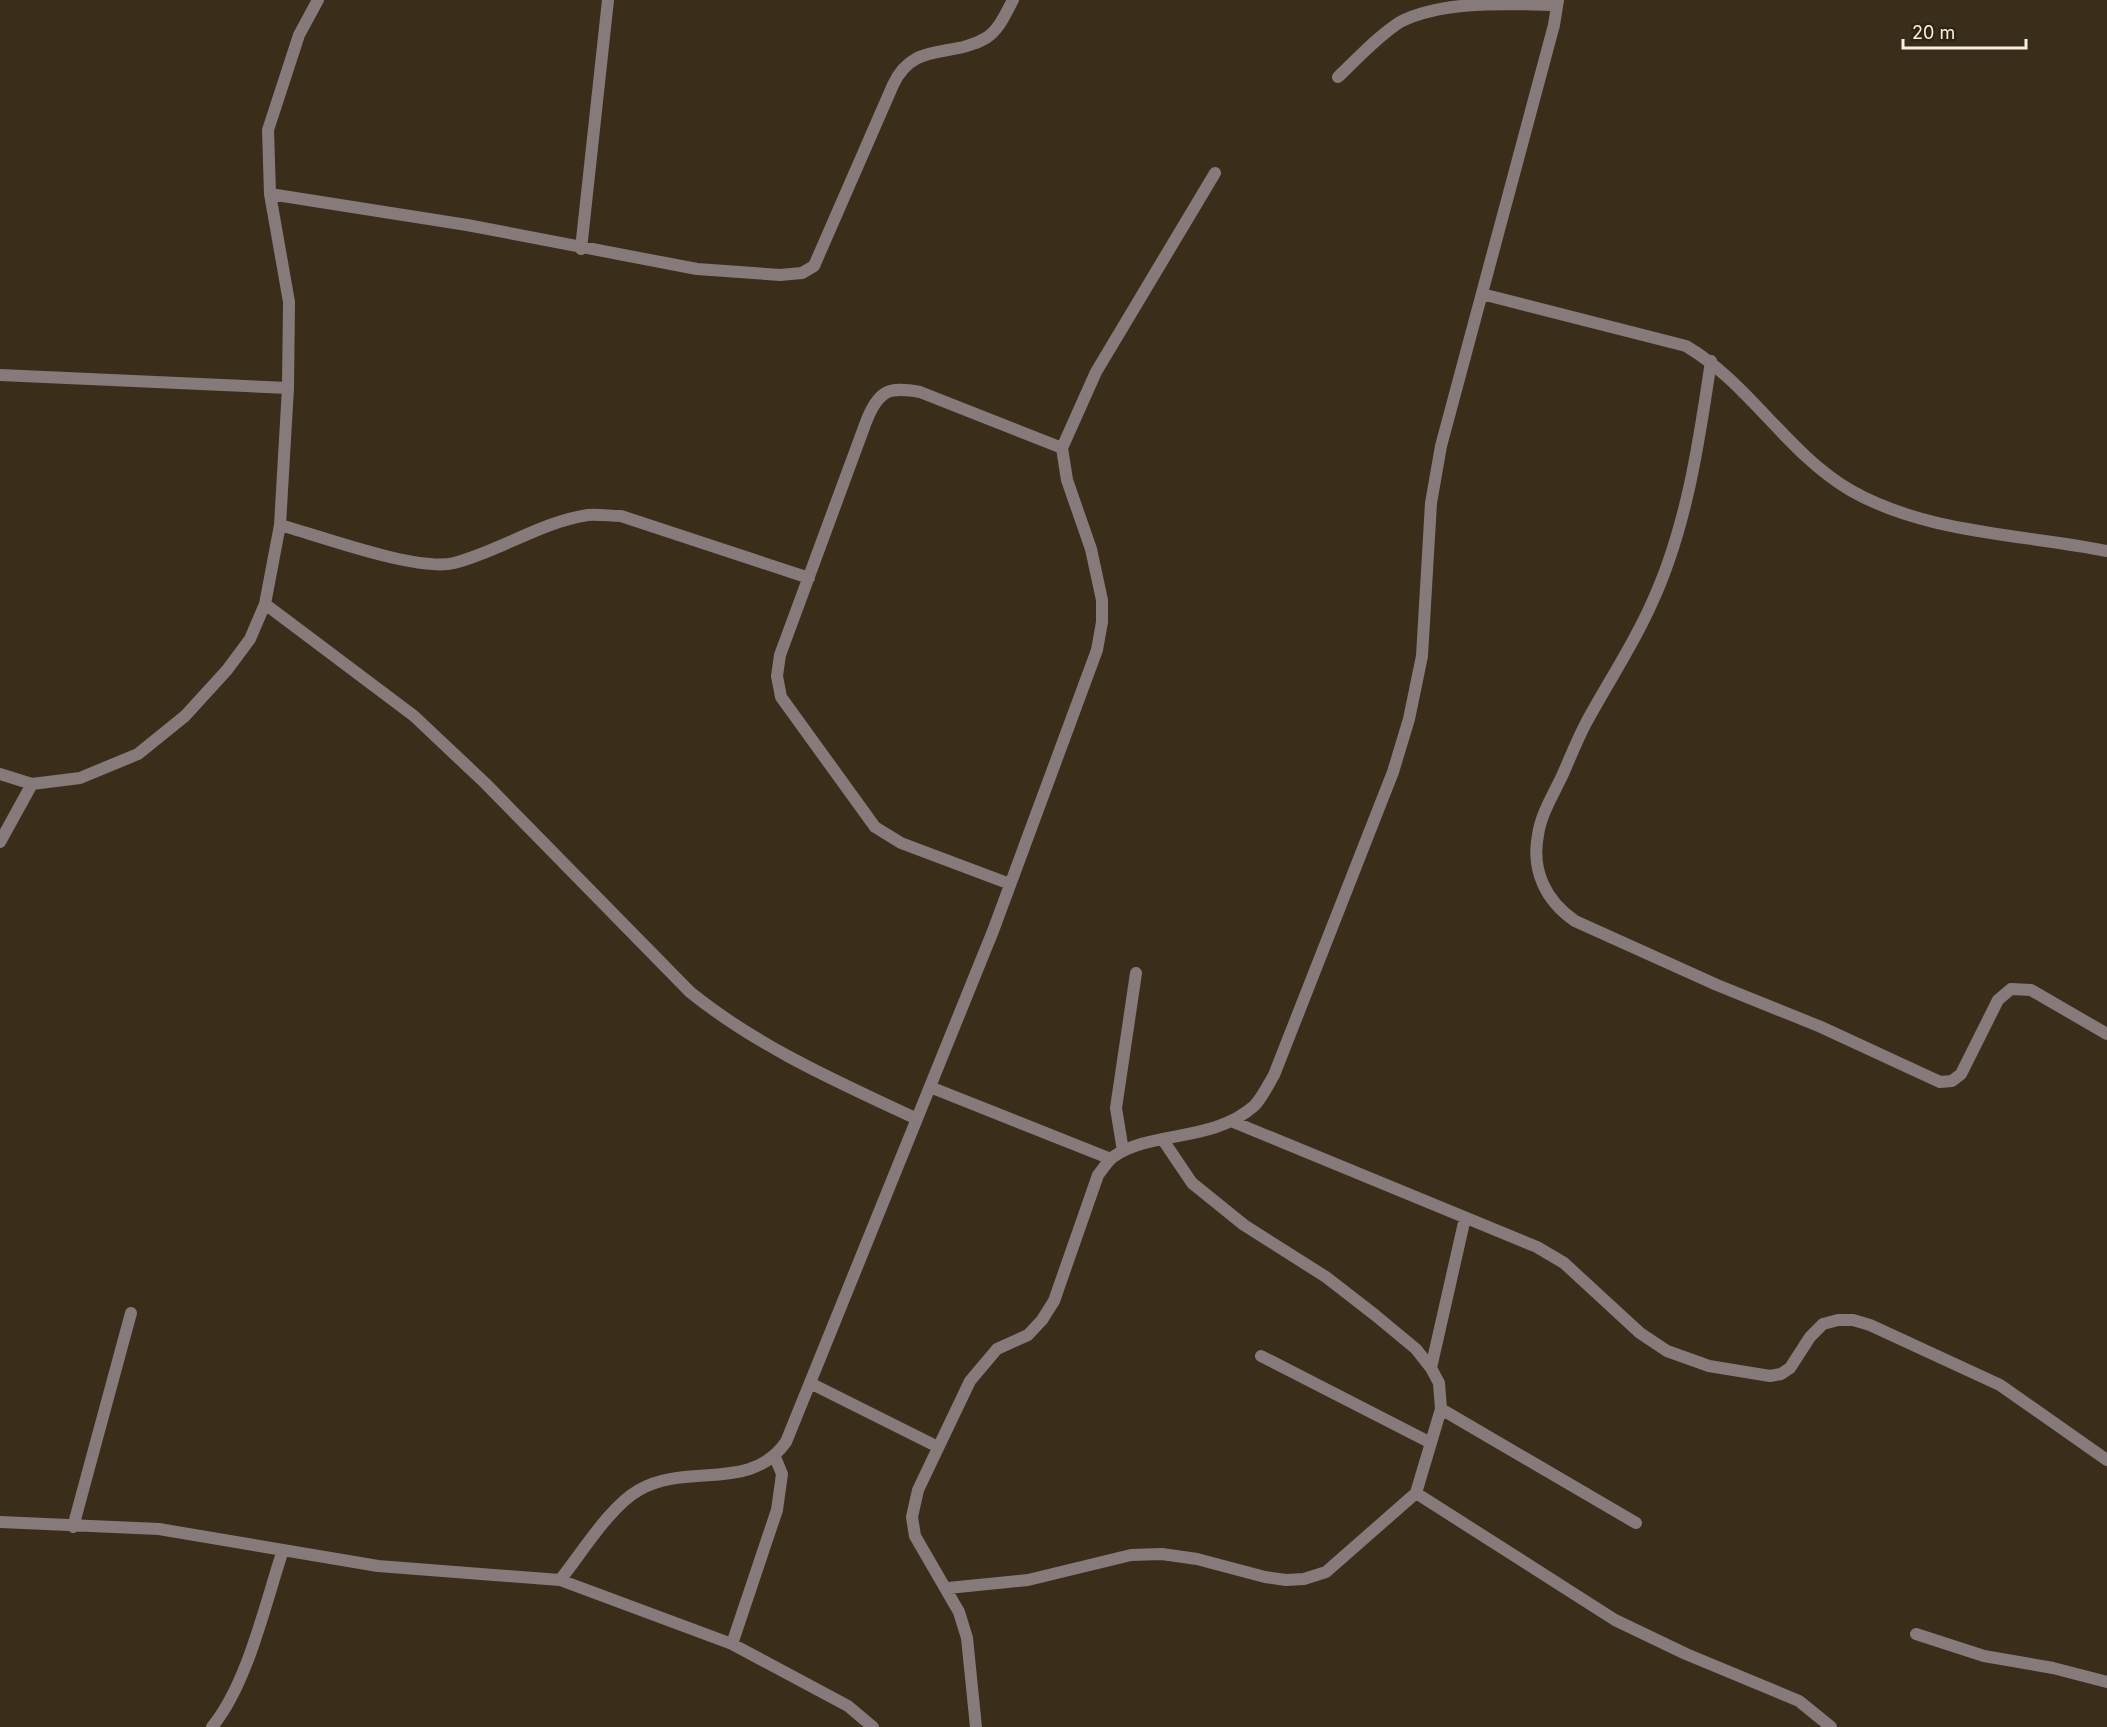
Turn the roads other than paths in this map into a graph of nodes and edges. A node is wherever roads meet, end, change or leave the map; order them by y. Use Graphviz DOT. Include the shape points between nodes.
graph roads {
  1 [pos="318,0"];
  2 [pos="608,0"];
  3 [pos="1013,0"];
  4 [pos="1557,3"];
  5 [pos="1338,77"];
  6 [pos="1215,173"];
  7 [pos="270,194"];
  8 [pos="581,249"];
  9 [pos="1482,294"];
  10 [pos="1711,361"];
  11 [pos="0,375"];
  12 [pos="288,388"];
  13 [pos="1062,447"];
  14 [pos="280,525"];
  15 [pos="2107,550"];
  16 [pos="809,578"];
  17 [pos="266,604"];
  18 [pos="0,774"];
  19 [pos="32,784"];
  20 [pos="0,842"];
  21 [pos="1010,884"];
  22 [pos="1136,973"];
  23 [pos="2107,1034"];
  24 [pos="930,1087"];
  25 [pos="917,1119"];
  26 [pos="1231,1121"];
  27 [pos="1163,1140"];
  28 [pos="1123,1151"];
  29 [pos="1111,1159"];
  30 [pos="1465,1218"];
  31 [pos="131,1313"];
  32 [pos="1261,1356"];
  33 [pos="1431,1368"];
  34 [pos="810,1383"];
  35 [pos="1441,1408"];
  36 [pos="1431,1443"];
  37 [pos="938,1447"];
  38 [pos="776,1457"];
  39 [pos="2107,1461"];
  40 [pos="1416,1493"];
  41 [pos="0,1522"];
  42 [pos="1636,1523"];
  43 [pos="73,1527"];
  44 [pos="283,1550"];
  45 [pos="560,1580"];
  46 [pos="948,1588"];
  47 [pos="1916,1634"];
  48 [pos="732,1644"];
  49 [pos="2107,1682"];
  50 [pos="212,1727"];
  51 [pos="873,1727"];
  52 [pos="976,1727"];
  53 [pos="1831,1727"];
  1 -- 7 [label="street" via="299,35 268,130"];
  2 -- 8 [label="street"];
  3 -- 8 [label="street" via="986,38 916,57 899,73 814,266 802,273 697,269"];
  4 -- 5 [label="street" via="1435,7 1401,20"];
  4 -- 9 [label="street"];
  6 -- 13 [label="street" via="1096,372"];
  7 -- 8 [label="street" via="467,225"];
  7 -- 12 [label="street" via="289,302"];
  9 -- 10 [label="street" via="1659,338 1686,346"];
  9 -- 26 [label="street" via="1441,446 1431,503 1422,656 1394,772 1274,1075 1255,1105"];
  10 -- 15 [label="street" via="1814,462 1849,490 1889,509 1952,526"];
  10 -- 23 [label="street" via="1680,525 1651,606 1586,723 1540,826 1538,875 1548,895 1559,910 1575,921 1940,1082 1952,1081 1961,1074 1998,1000 2011,989 2031,990"];
  11 -- 12 [label="street"];
  12 -- 14 [label="street"];
  13 -- 16 [label="street" via="920,392 903,388 885,392 873,403"];
  13 -- 21 [label="street" via="1067,480 1091,549 1102,600 1102,622 1097,650"];
  14 -- 16 [label="street" via="429,564 453,563 589,515 621,516"];
  14 -- 17 [label="street"];
  16 -- 21 [label="street" via="780,655 777,676 781,697 793,716 875,826 901,843"];
  17 -- 19 [label="street" via="250,639 226,670 185,717 138,754 80,778"];
  17 -- 25 [label="street" via="414,716 690,992 723,1019 800,1063"];
  18 -- 19 [label="street"];
  19 -- 20 [label="street"];
  21 -- 24 [label="street"];
  22 -- 28 [label="street" via="1117,1091 1117,1123"];
  24 -- 25 [label="street"];
  24 -- 29 [label="street"];
  25 -- 34 [label="street"];
  26 -- 27 [label="street" via="1203,1132"];
  26 -- 30 [label="street"];
  27 -- 28 [label="street"];
  27 -- 33 [label="street" via="1192,1183 1244,1225 1367,1308"];
  28 -- 29 [label="street"];
  29 -- 37 [label="street" via="1098,1175 1054,1301 1028,1335 997,1350 976,1372"];
  30 -- 33 [label="street"];
  30 -- 39 [label="street" via="1537,1247 1564,1263 1640,1333 1667,1351 1709,1366 1770,1376 1790,1368 1810,1336 1823,1324 1853,1320 2000,1385"];
  31 -- 43 [label="street"];
  32 -- 36 [label="street"];
  33 -- 35 [label="street" via="1439,1383"];
  34 -- 37 [label="street"];
  34 -- 38 [label="street"];
  35 -- 36 [label="street"];
  35 -- 42 [label="street"];
  36 -- 40 [label="street"];
  37 -- 46 [label="street" via="918,1490 912,1516 915,1536"];
  38 -- 45 [label="street" via="756,1468 732,1474 658,1480 637,1491 622,1502"];
  38 -- 48 [label="street" via="782,1474 780,1499"];
  40 -- 46 [label="street" via="1326,1572 1304,1579 1286,1580 1197,1559 1141,1554 1028,1580"];
  40 -- 53 [label="street" via="1616,1620 1799,1701"];
  41 -- 43 [label="street"];
  43 -- 44 [label="street" via="159,1529"];
  44 -- 45 [label="street" via="378,1566"];
  44 -- 50 [label="street" via="238,1684 227,1708"];
  45 -- 48 [label="street"];
  46 -- 52 [label="street" via="967,1638"];
  47 -- 49 [label="street" via="1984,1656"];
  48 -- 51 [label="street" via="848,1706"];
}
